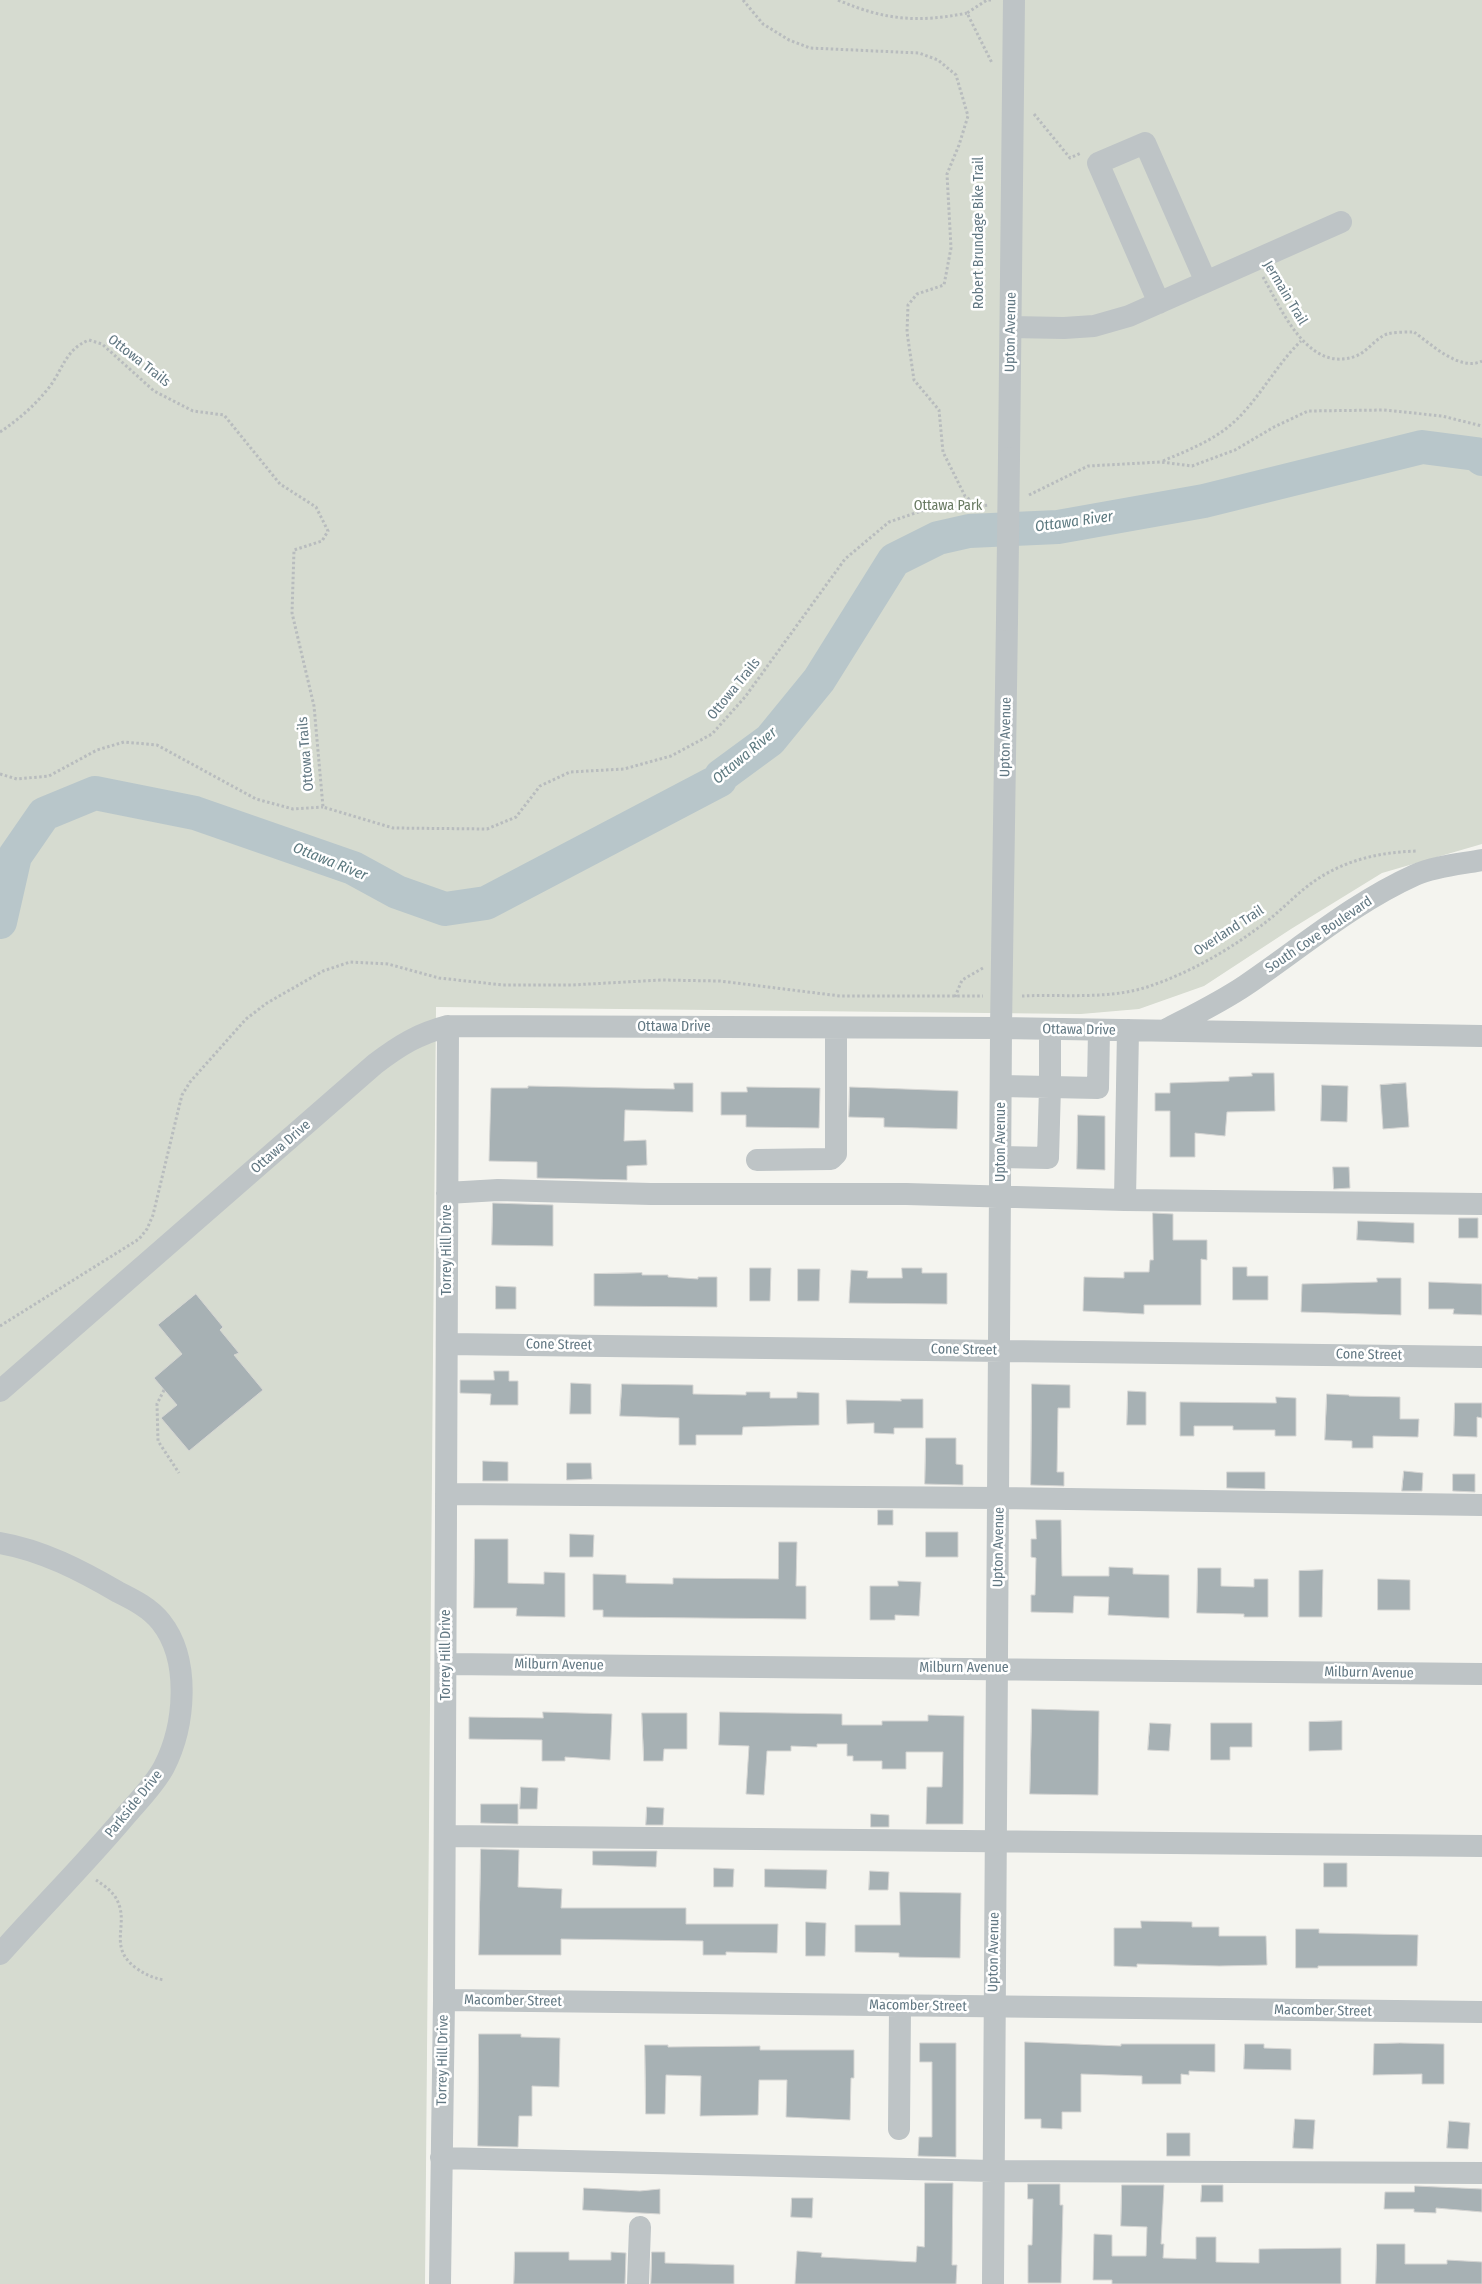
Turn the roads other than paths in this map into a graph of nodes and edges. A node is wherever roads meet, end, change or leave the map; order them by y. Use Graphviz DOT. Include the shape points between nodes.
graph roads {
  1 [pos="1014,0"];
  2 [pos="1341,222"];
  3 [pos="1206,282"];
  4 [pos="1159,302"];
  5 [pos="1011,327"];
  6 [pos="1482,860"];
  7 [pos="448,1026"];
  8 [pos="836,1028"];
  9 [pos="1001,1028"];
  10 [pos="1050,1029"];
  11 [pos="1100,1030"];
  12 [pos="1128,1030"];
  13 [pos="1164,1031"];
  14 [pos="1482,1036"];
  15 [pos="1001,1086"];
  16 [pos="1050,1087"];
  17 [pos="1001,1157"];
  18 [pos="757,1160"];
  19 [pos="447,1193"];
  20 [pos="1001,1196"];
  21 [pos="1125,1200"];
  22 [pos="1482,1204"];
  23 [pos="447,1344"];
  24 [pos="1000,1350"];
  25 [pos="1482,1356"];
  26 [pos="0,1391"];
  27 [pos="446,1494"];
  28 [pos="999,1498"];
  29 [pos="1482,1505"];
  30 [pos="0,1543"];
  31 [pos="446,1664"];
  32 [pos="998,1669"];
  33 [pos="1482,1674"];
  34 [pos="445,1836"];
  35 [pos="996,1840"];
  36 [pos="1482,1846"];
  37 [pos="0,1954"];
  38 [pos="444,2000"];
  39 [pos="900,2006"];
  40 [pos="994,2007"];
  41 [pos="1482,2012"];
  42 [pos="899,2129"];
  43 [pos="442,2158"];
  44 [pos="993,2171"];
  45 [pos="1482,2173"];
  46 [pos="640,2227"];
  47 [pos="440,2284"];
  48 [pos="638,2284"];
  49 [pos="993,2284"];
  1 -- 5 [label="street, Upton Avenue"];
  2 -- 3 [label="street"];
  3 -- 4 [label="street"];
  3 -- 4 [label="street" via="1145,143 1098,163"];
  4 -- 5 [label="street" via="1129,316 1094,326"];
  5 -- 9 [label="street, Upton Avenue, bridge"];
  6 -- 13 [label="street, South Cove Boulevard" via="1417,874 1330,924 1223,1000"];
  7 -- 8 [label="street, Ottawa Drive"];
  7 -- 19 [label="street, Torrey Hill Drive"];
  7 -- 26 [label="street, Ottawa Drive" via="424,1032 401,1044 375,1064"];
  8 -- 9 [label="street, Ottawa Drive"];
  8 -- 18 [label="street" via="836,1154 831,1159"];
  9 -- 10 [label="street, Ottawa Drive"];
  9 -- 15 [label="street, Upton Avenue"];
  10 -- 11 [label="street, Ottawa Drive"];
  10 -- 16 [label="street"];
  11 -- 12 [label="street, Ottawa Drive"];
  11 -- 16 [label="street" via="1098,1088"];
  12 -- 13 [label="street, Ottawa Drive"];
  12 -- 21 [label="street"];
  13 -- 14 [label="street, Ottawa Drive"];
  15 -- 16 [label="street"];
  15 -- 17 [label="street, Upton Avenue"];
  16 -- 17 [label="street" via="1048,1158"];
  17 -- 20 [label="street, Upton Avenue"];
  19 -- 20 [label="street" via="498,1190"];
  19 -- 23 [label="street, Torrey Hill Drive"];
  20 -- 21 [label="street"];
  20 -- 24 [label="street, Upton Avenue"];
  21 -- 22 [label="street"];
  23 -- 24 [label="street, Cone Street"];
  23 -- 27 [label="street, Torrey Hill Drive"];
  24 -- 25 [label="street, Cone Street"];
  24 -- 28 [label="street, Upton Avenue"];
  27 -- 28 [label="street"];
  27 -- 31 [label="street, Torrey Hill Drive"];
  28 -- 29 [label="street"];
  28 -- 32 [label="street, Upton Avenue"];
  30 -- 37 [label="street, Parkside Drive" via="53,1559 150,1610 170,1637 180,1670 178,1726 164,1768 138,1802"];
  31 -- 32 [label="street, Milburn Avenue"];
  31 -- 34 [label="street, Torrey Hill Drive"];
  32 -- 33 [label="street, Milburn Avenue"];
  32 -- 35 [label="street, Upton Avenue"];
  34 -- 35 [label="street"];
  34 -- 38 [label="street, Torrey Hill Drive"];
  35 -- 36 [label="street"];
  35 -- 40 [label="street, Upton Avenue"];
  38 -- 39 [label="street, Macomber Street"];
  38 -- 43 [label="street, Torrey Hill Drive"];
  39 -- 40 [label="street, Macomber Street"];
  39 -- 42 [label="street"];
  40 -- 41 [label="street, Macomber Street"];
  40 -- 44 [label="street, Upton Avenue"];
  43 -- 44 [label="street"];
  43 -- 47 [label="street, Torrey Hill Drive"];
  44 -- 45 [label="street"];
  44 -- 49 [label="street, Upton Avenue"];
  46 -- 48 [label="street"];
}
